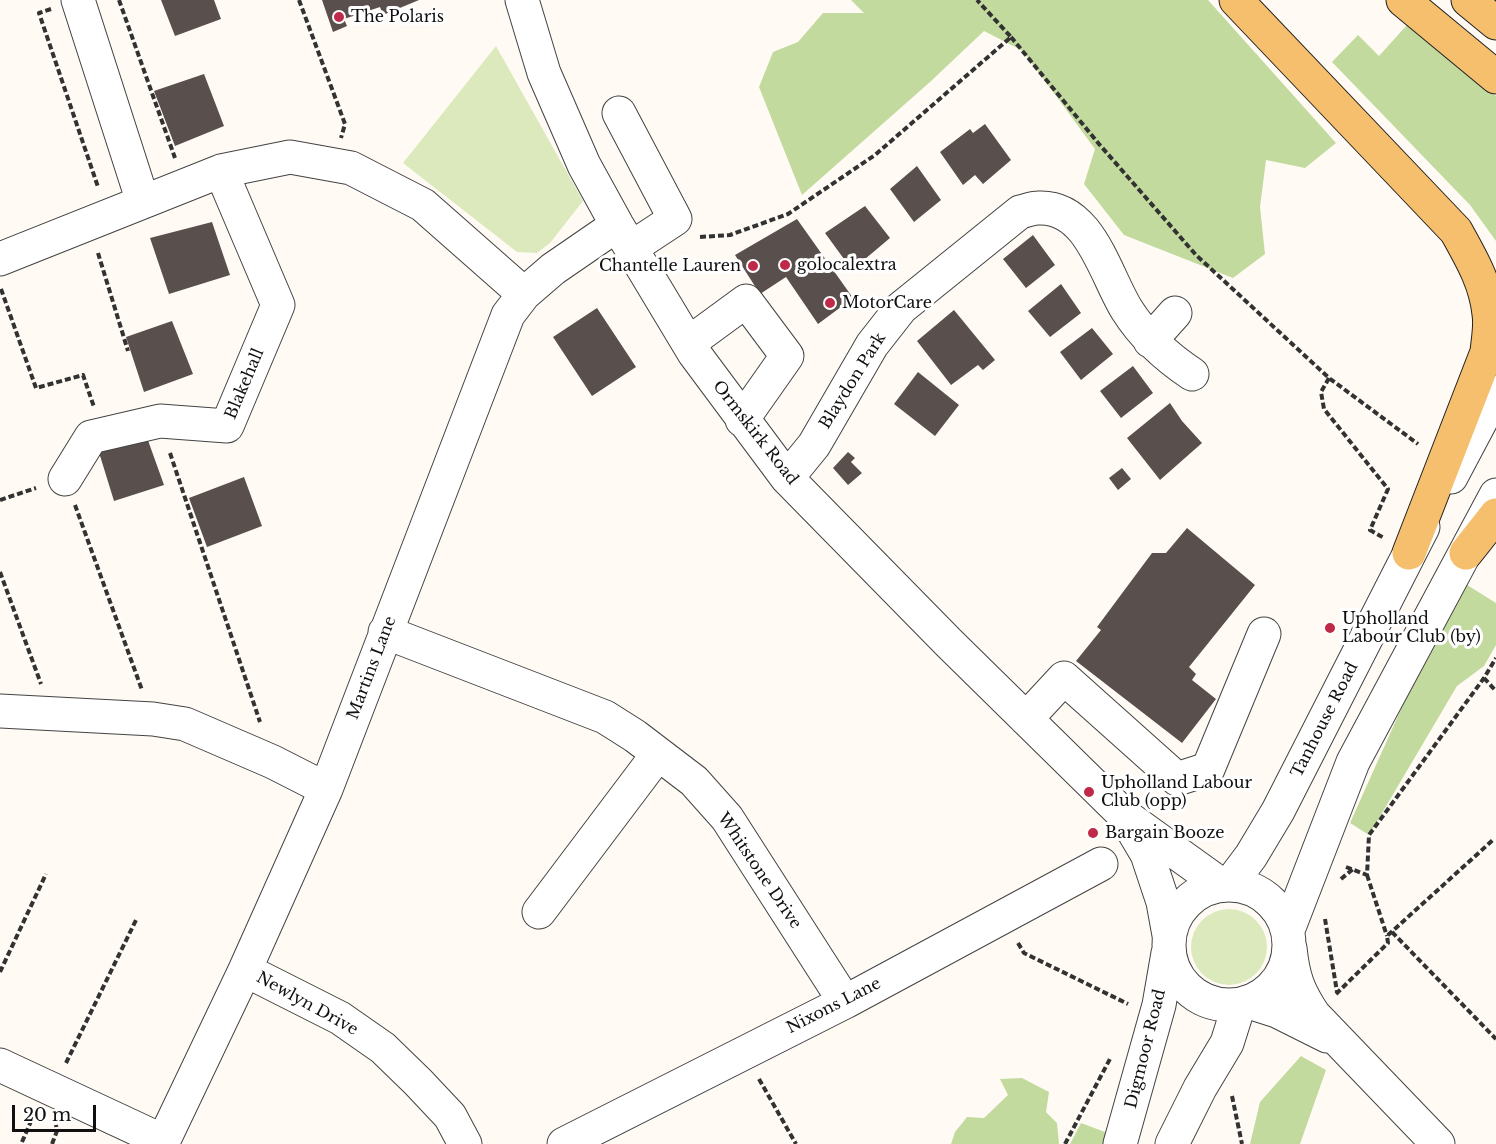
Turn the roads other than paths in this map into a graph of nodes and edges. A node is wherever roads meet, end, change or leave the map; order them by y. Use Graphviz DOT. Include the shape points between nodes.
graph roads {
  1 [pos="522,0"];
  2 [pos="1236,0"];
  3 [pos="1403,0"];
  4 [pos="1468,0"];
  5 [pos="68,3"];
  6 [pos="1496,23"];
  7 [pos="1496,77"];
  8 [pos="619,113"];
  9 [pos="221,171"];
  10 [pos="143,202"];
  11 [pos="624,237"];
  12 [pos="0,259"];
  13 [pos="524,294"];
  14 [pos="1175,313"];
  15 [pos="1149,341"];
  16 [pos="690,342"];
  17 [pos="1192,374"];
  18 [pos="1496,392"];
  19 [pos="742,420"];
  20 [pos="65,478"];
  21 [pos="786,478"];
  22 [pos="1496,495"];
  23 [pos="1496,515"];
  24 [pos="1410,553"];
  25 [pos="1466,553"];
  26 [pos="385,632"];
  27 [pos="1264,634"];
  28 [pos="0,711"];
  29 [pos="1026,719"];
  30 [pos="658,754"];
  31 [pos="326,789"];
  32 [pos="1124,815"];
  33 [pos="1101,864"];
  34 [pos="1225,884"];
  35 [pos="539,912"];
  36 [pos="1289,939"];
  37 [pos="1168,944"];
  38 [pos="245,970"];
  39 [pos="845,1002"];
  40 [pos="1244,1004"];
  41 [pos="1340,1042"];
  42 [pos="0,1065"];
  43 [pos="162,1143"];
  44 [pos="465,1144"];
  45 [pos="564,1144"];
  46 [pos="1120,1144"];
  47 [pos="1173,1144"];
  48 [pos="1438,1144"];
  1 -- 11 [label="street, Ormskirk Road" via="544,73 584,165"];
  2 -- 24 [label="main road" via="1456,231 1484,288 1490,316 1487,352"];
  3 -- 7 [label="main road"];
  4 -- 6 [label="main road"];
  5 -- 10 [label="street"];
  8 -- 11 [label="street, Martins Lane" via="675,219"];
  9 -- 10 [label="street"];
  9 -- 13 [label="street" via="290,157 351,168 423,205"];
  9 -- 20 [label="street, Blakehall" via="278,305 227,426 160,421 91,437"];
  10 -- 12 [label="street"];
  11 -- 13 [label="street, Martins Lane" via="553,269"];
  11 -- 16 [label="street, Ormskirk Road"];
  13 -- 26 [label="street, Martins Lane" via="508,315"];
  14 -- 15 [label="street"];
  15 -- 17 [label="street, Blaydon Park"];
  15 -- 21 [label="street, Blaydon Park" via="1077,222 1059,211 1038,208 1020,212 901,308 872,345 814,445"];
  16 -- 19 [label="street, Ormskirk Road"];
  16 -- 19 [label="street" via="746,301 787,356"];
  18 -- 24 [label="street, Tanhouse Road"];
  19 -- 21 [label="street, Ormskirk Road"];
  21 -- 29 [label="street, Ormskirk Road"];
  22 -- 25 [label="street"];
  23 -- 25 [label="main road"];
  24 -- 34 [label="street, Tanhouse Road" via="1278,811 1251,856"];
  25 -- 36 [label="street" via="1353,762"];
  26 -- 30 [label="street, Whitstone Drive" via="605,717"];
  26 -- 31 [label="street, Martins Lane"];
  27 -- 29 [label="street" via="1208,769 1177,778 1064,678"];
  28 -- 31 [label="street" via="185,724"];
  29 -- 32 [label="street, Ormskirk Road"];
  30 -- 35 [label="street"];
  30 -- 39 [label="street, Whitstone Drive" via="694,781 727,818"];
  31 -- 38 [label="street, Martins Lane"];
  32 -- 34 [label="street, Ormskirk Road"];
  32 -- 37 [label="street, Ormskirk Road" via="1147,854 1163,902"];
  33 -- 39 [label="street, Nixons Lane"];
  34 -- 36 [label="street" via="1250,888 1267,898 1280,912"];
  34 -- 37 [label="street" via="1202,890 1186,902 1174,917"];
  36 -- 40 [label="street" via="1286,965 1278,981 1265,994"];
  36 -- 41 [label="street" via="1292,974 1300,994 1326,1004"];
  37 -- 40 [label="street" via="1173,969 1193,994 1223,1006"];
  37 -- 46 [label="street, Digmoor Road" via="1159,1005"];
  38 -- 43 [label="street, Martins Lane"];
  38 -- 44 [label="street, Newlyn Drive" via="340,1018 383,1048 450,1116"];
  39 -- 45 [label="street, Nixons Lane"];
  40 -- 41 [label="street" via="1277,1011"];
  40 -- 47 [label="street"];
  41 -- 48 [label="street"];
  42 -- 43 [label="street" via="48,1100"];
}
